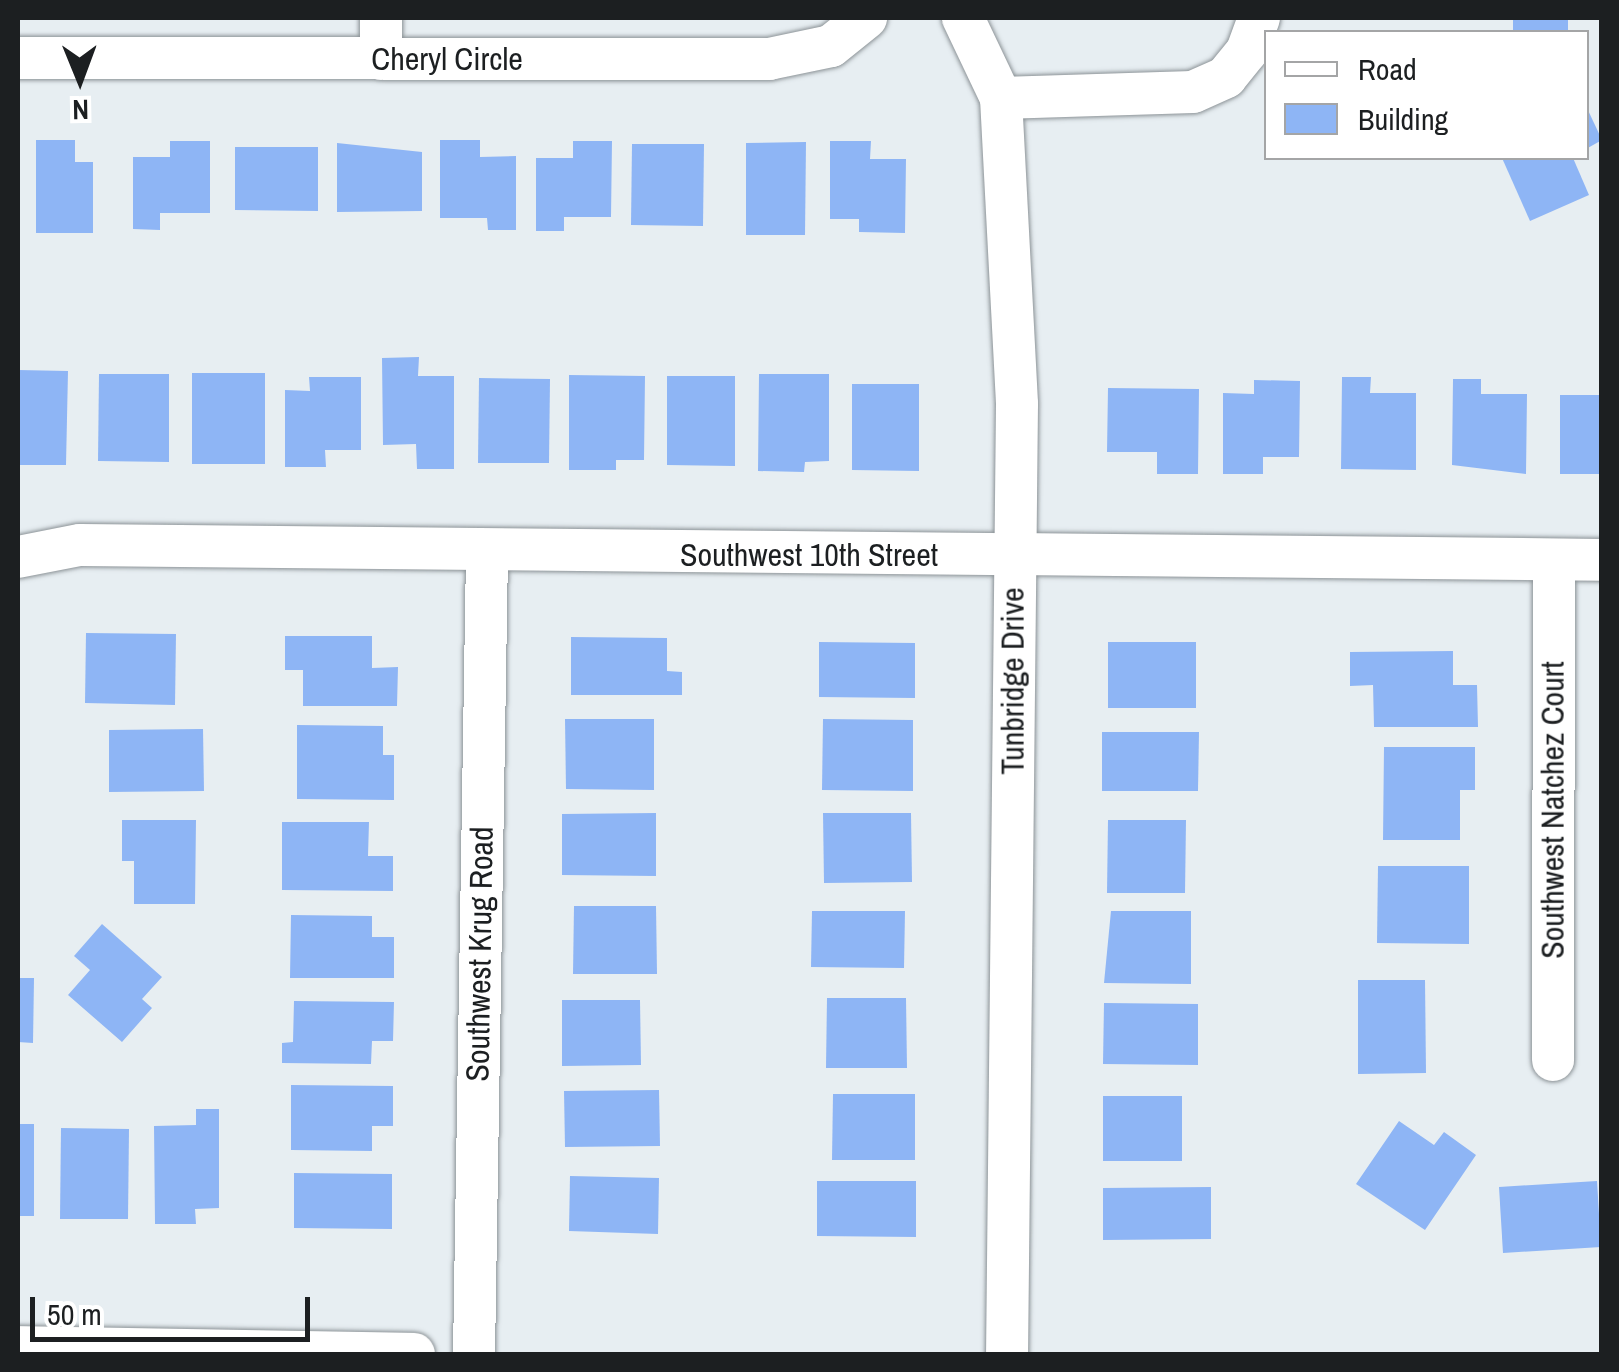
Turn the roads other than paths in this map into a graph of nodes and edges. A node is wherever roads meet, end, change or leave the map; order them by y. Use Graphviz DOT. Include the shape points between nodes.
graph roads {
  1 [pos="866,18"];
  2 [pos="962,18"];
  3 [pos="1259,18"];
  4 [pos="381,38"];
  5 [pos="18,58"];
  6 [pos="1001,98"];
  7 [pos="487,553"];
  8 [pos="18,557"];
  9 [pos="1014,558"];
  10 [pos="1554,560"];
  11 [pos="1602,560"];
  12 [pos="1552,1060"];
  13 [pos="18,1347"];
  14 [pos="414,1354"];
  15 [pos="474,1354"];
  16 [pos="1007,1354"];
  1 -- 4 [label="street, Cheryl Circle" via="831,46 769,59"];
  2 -- 6 [label="street, Tunbridge Drive"];
  3 -- 6 [label="street" via="1247,51 1226,77 1193,92"];
  4 -- 5 [label="street, Cheryl Circle"];
  6 -- 9 [label="street, Tunbridge Drive" via="1017,404"];
  7 -- 8 [label="street, Southwest 10th Street" via="80,545"];
  7 -- 9 [label="street, Southwest 10th Street"];
  7 -- 15 [label="street, Southwest Krug Road"];
  9 -- 10 [label="street, Southwest 10th Street"];
  9 -- 16 [label="street, Tunbridge Drive"];
  10 -- 11 [label="street, Southwest 10th Street"];
  10 -- 12 [label="street, Southwest Natchez Court"];
  13 -- 14 [label="street"];
}
